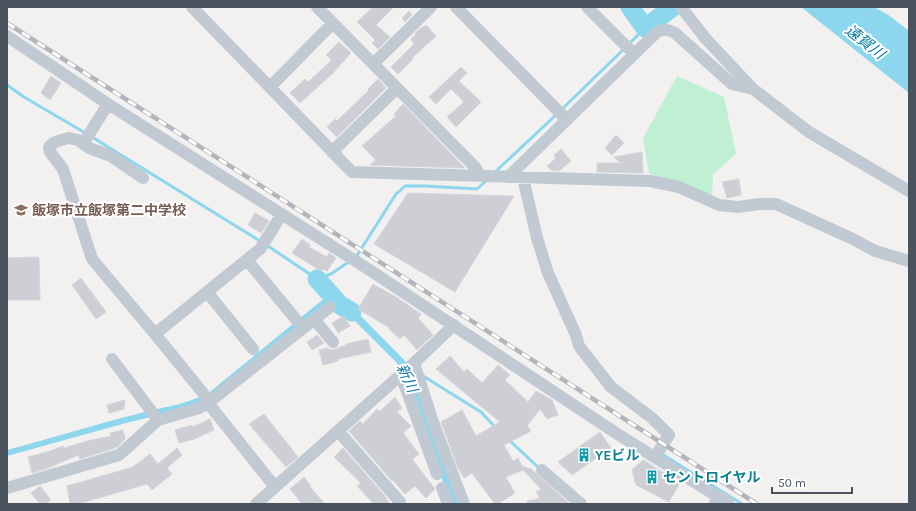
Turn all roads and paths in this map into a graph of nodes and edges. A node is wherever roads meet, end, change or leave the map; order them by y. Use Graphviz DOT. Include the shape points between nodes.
graph roads {
  1 [pos="192,7"];
  2 [pos="317,7"];
  3 [pos="431,7"];
  4 [pos="456,7"];
  5 [pos="587,7"];
  6 [pos="681,7"];
  7 [pos="334,24"];
  8 [pos="7,36"];
  9 [pos="634,54"];
  10 [pos="373,64"];
  11 [pos="270,87"];
  12 [pos="397,88"];
  13 [pos="753,89"];
  14 [pos="108,104"];
  15 [pos="567,120"];
  16 [pos="84,142"];
  17 [pos="332,152"];
  18 [pos="480,176"];
  19 [pos="508,177"];
  20 [pos="143,178"];
  21 [pos="523,178"];
  22 [pos="909,191"];
  23 [pos="282,214"];
  24 [pos="247,260"];
  25 [pos="909,261"];
  26 [pos="207,292"];
  27 [pos="330,307"];
  28 [pos="314,319"];
  29 [pos="300,325"];
  30 [pos="454,325"];
  31 [pos="155,334"];
  32 [pos="333,342"];
  33 [pos="253,349"];
  34 [pos="112,359"];
  35 [pos="407,369"];
  36 [pos="206,399"];
  37 [pos="155,416"];
  38 [pos="338,431"];
  39 [pos="657,454"];
  40 [pos="542,470"];
  41 [pos="437,474"];
  42 [pos="275,487"];
  43 [pos="7,488"];
  44 [pos="442,488"];
  45 [pos="400,502"];
  46 [pos="723,503"];
  47 [pos="256,504"];
  48 [pos="448,504"];
  49 [pos="464,504"];
  50 [pos="581,504"];
  1 -- 11 [label="street"];
  2 -- 7 [label="street"];
  3 -- 10 [label="street"];
  4 -- 15 [label="street"];
  5 -- 9 [label="street"];
  6 -- 13 [label="street" via="706,39"];
  7 -- 10 [label="street"];
  7 -- 11 [label="street"];
  8 -- 14 [label="street"];
  9 -- 13 [label="street" via="657,32 668,30 675,33 732,84"];
  9 -- 15 [label="street"];
  10 -- 12 [label="street"];
  11 -- 17 [label="street"];
  12 -- 17 [label="street"];
  12 -- 18 [label="street" via="475,167"];
  13 -- 22 [label="street" via="809,132"];
  14 -- 16 [label="street"];
  14 -- 23 [label="street"];
  15 -- 19 [label="street"];
  16 -- 20 [label="street" via="111,156"];
  16 -- 31 [label="street" via="69,138 61,140 49,147 50,152 63,169 92,259"];
  17 -- 18 [label="street" via="352,172"];
  18 -- 19 [label="street"];
  19 -- 21 [label="street"];
  21 -- 25 [label="street" via="650,182 679,187 719,205 738,208 776,204 875,251"];
  21 -- 39 [label="street" via="546,266 579,346 611,387 652,418 669,435"];
  23 -- 24 [label="street" via="263,244"];
  23 -- 30 [label="street"];
  24 -- 26 [label="street"];
  24 -- 29 [label="street"];
  26 -- 31 [label="street"];
  26 -- 33 [label="street"];
  27 -- 28 [label="street"];
  28 -- 29 [label="street"];
  28 -- 32 [label="street"];
  29 -- 36 [label="street"];
  30 -- 35 [label="street"];
  30 -- 39 [label="street"];
  31 -- 36 [label="street"];
  34 -- 37 [label="street"];
  35 -- 38 [label="street"];
  35 -- 41 [label="street"];
  35 -- 49 [label="street" via="433,422"];
  36 -- 37 [label="street" via="200,408"];
  36 -- 42 [label="street"];
  37 -- 43 [label="street" via="119,455"];
  38 -- 42 [label="street"];
  38 -- 45 [label="street"];
  39 -- 46 [label="street"];
  40 -- 50 [label="street"];
  42 -- 47 [label="street"];
  44 -- 48 [label="street"];
}
